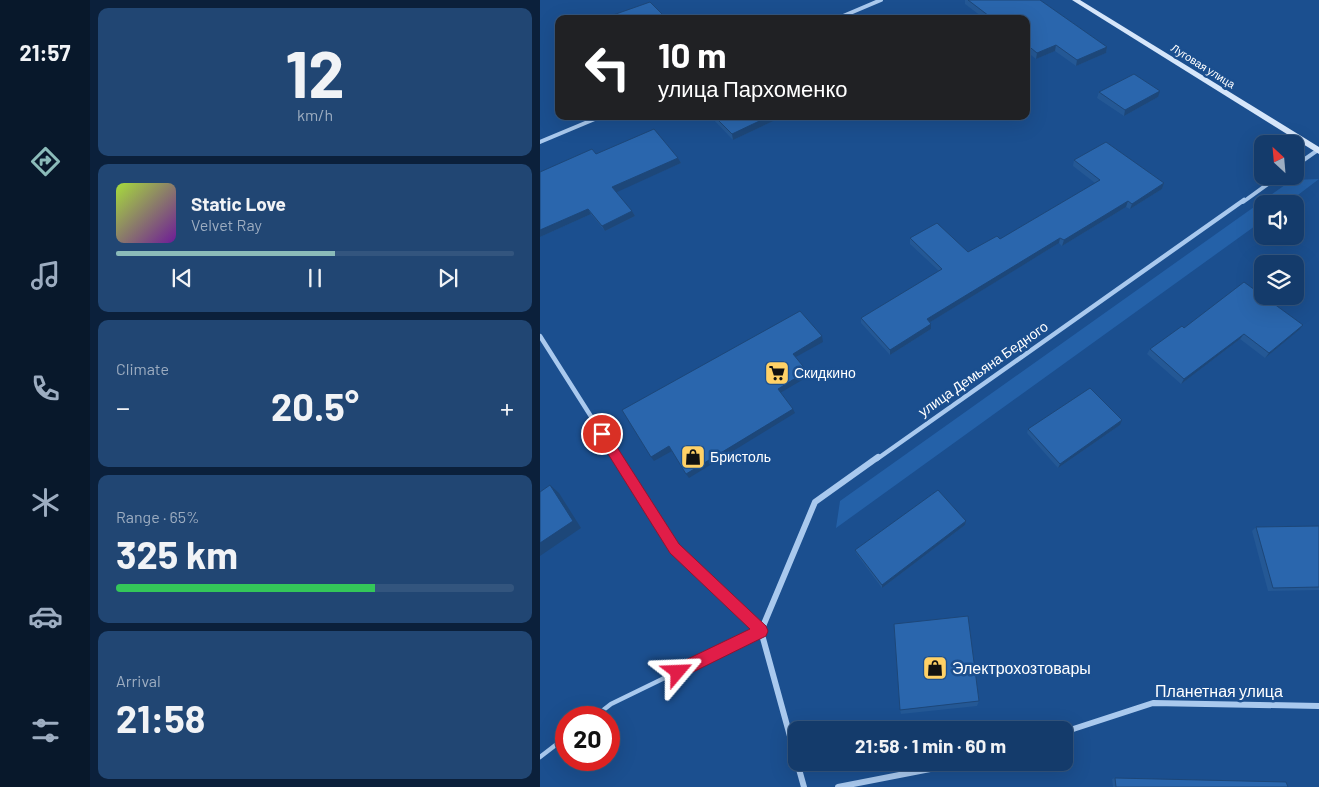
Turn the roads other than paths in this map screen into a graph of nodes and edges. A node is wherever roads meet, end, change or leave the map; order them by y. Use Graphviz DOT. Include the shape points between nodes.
graph roads {
  1 [pos="881,0"];
  2 [pos="1075,0"];
  3 [pos="845,15"];
  4 [pos="592,120"];
  5 [pos="540,142"];
  6 [pos="1319,150"];
  7 [pos="1304,160"];
  8 [pos="1266,185"];
  9 [pos="540,336"];
  10 [pos="761,631"];
  11 [pos="608,706"];
  12 [pos="1319,706"];
  13 [pos="788,729"];
  14 [pos="1073,729"];
  15 [pos="555,745"];
  16 [pos="540,757"];
  17 [pos="800,771"];
  18 [pos="920,771"];
  19 [pos="804,787"];
  20 [pos="838,787"];
  1 -- 3 [label="street"];
  2 -- 6 [label="main road, Луговая улица"];
  4 -- 5 [label="street"];
  6 -- 7 [label="street"];
  8 -- 10 [label="street, улица Демьяна Бедного" via="816,502"];
  9 -- 10 [label="street" via="674,548"];
  10 -- 11 [label="lane"];
  10 -- 13 [label="street"];
  12 -- 14 [label="street, Планетная улица" via="1153,703"];
  15 -- 16 [label="lane"];
  17 -- 19 [label="street"];
  18 -- 20 [label="street"];
}
